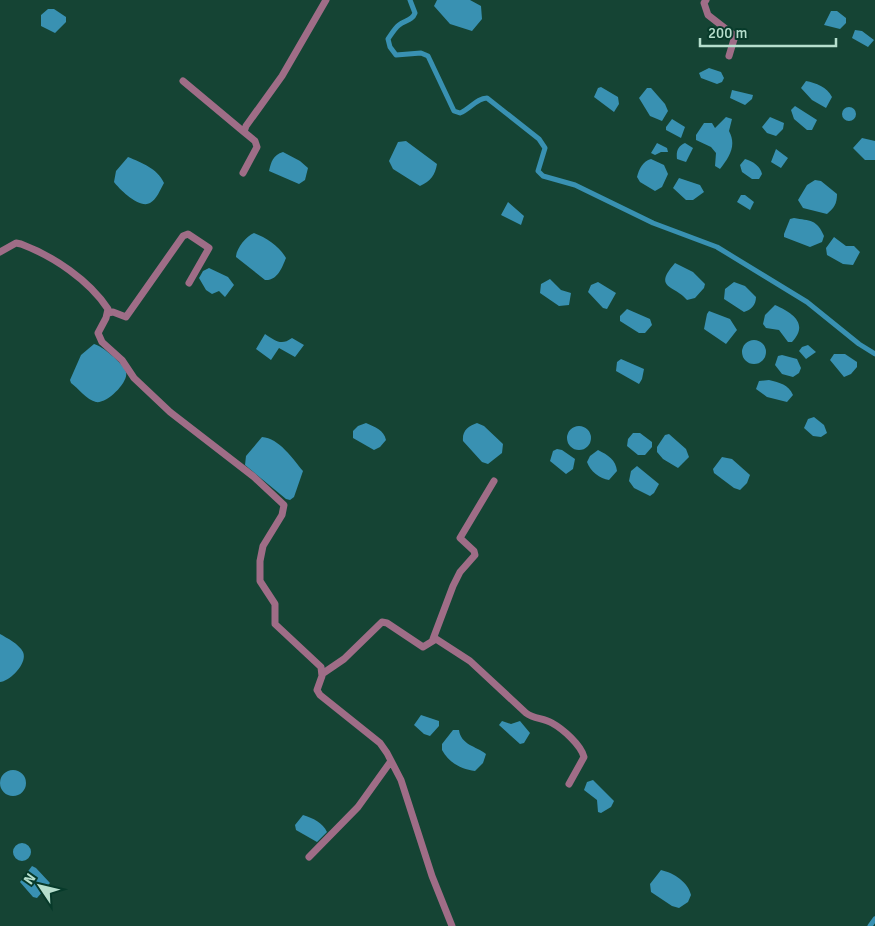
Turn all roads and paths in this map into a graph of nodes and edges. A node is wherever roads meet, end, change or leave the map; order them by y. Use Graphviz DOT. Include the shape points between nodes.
graph roads {
  1 [pos="326,0"];
  2 [pos="706,0"];
  3 [pos="729,56"];
  4 [pos="183,80"];
  5 [pos="244,132"];
  6 [pos="242,173"];
  7 [pos="0,252"];
  8 [pos="189,283"];
  9 [pos="108,313"];
  10 [pos="494,481"];
  11 [pos="433,639"];
  12 [pos="322,674"];
  13 [pos="391,761"];
  14 [pos="569,784"];
  15 [pos="309,857"];
  16 [pos="452,926"];
  1 -- 5 [label="street" via="282,76"];
  2 -- 3 [label="street" via="708,15 735,36"];
  4 -- 5 [label="street"];
  5 -- 6 [label="street" via="257,147"];
  7 -- 9 [label="street" via="16,243 49,258 79,278 104,303"];
  8 -- 9 [label="street" via="209,248 188,234 183,236 126,317"];
  9 -- 12 [label="street" via="98,337 122,360 134,378 170,412 254,477 284,505 282,515 264,546 260,581 275,604 275,624 316,661"];
  10 -- 11 [label="street" via="460,538 474,551 474,555 453,586"];
  11 -- 12 [label="street" via="423,647 382,622 344,659"];
  11 -- 14 [label="street" via="470,661 532,718 551,722 582,749 584,757"];
  12 -- 13 [label="street" via="317,690 320,695 380,743"];
  13 -- 15 [label="street" via="358,807"];
  13 -- 16 [label="street" via="401,780"];
}
